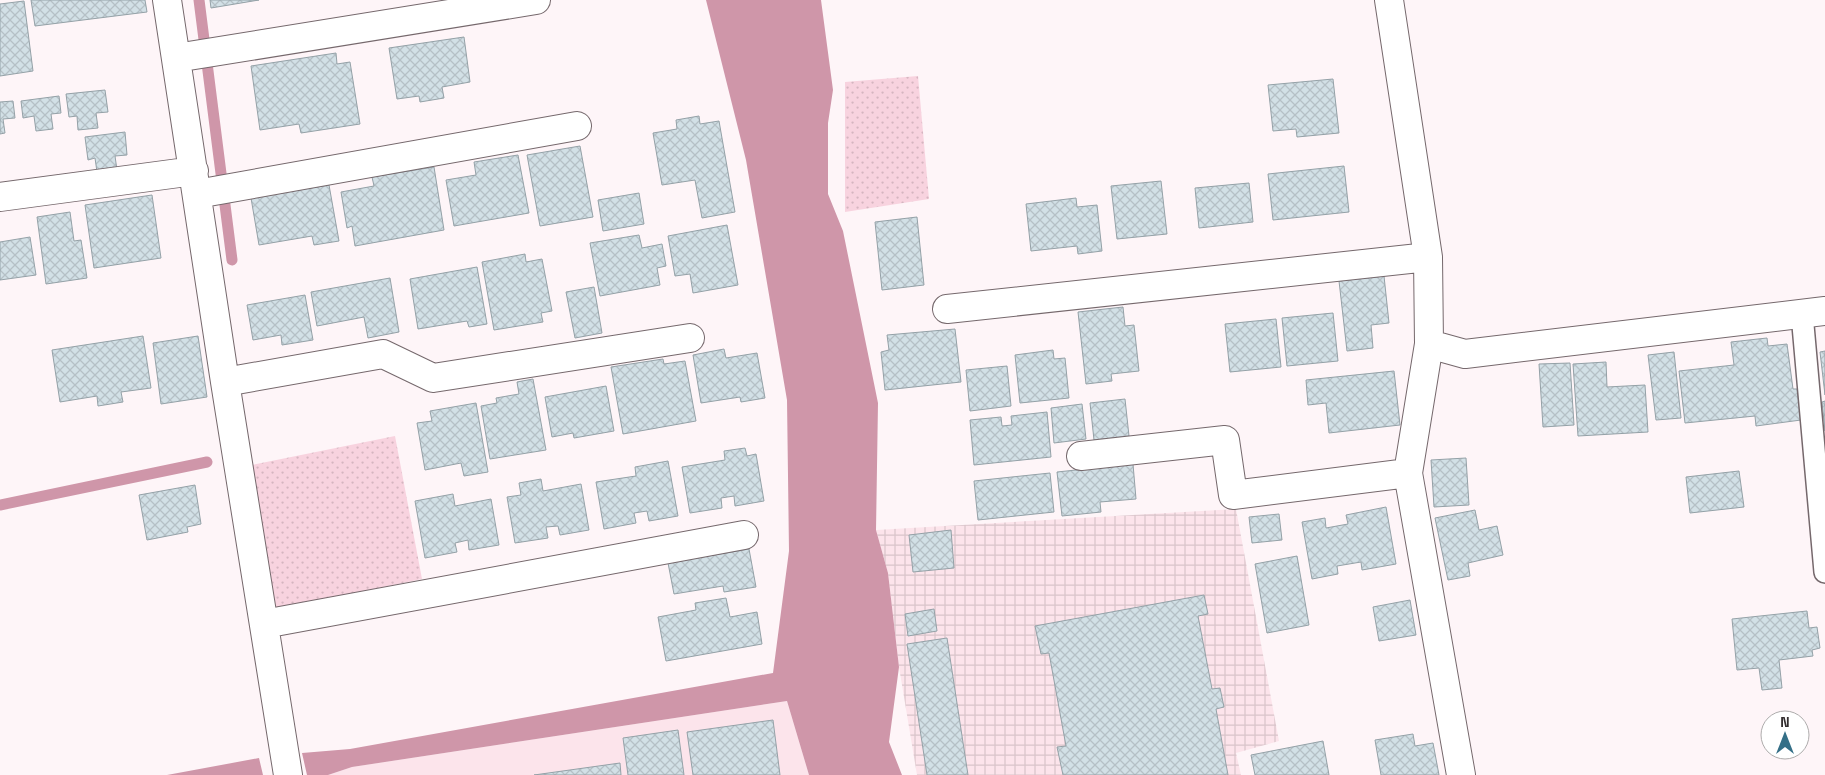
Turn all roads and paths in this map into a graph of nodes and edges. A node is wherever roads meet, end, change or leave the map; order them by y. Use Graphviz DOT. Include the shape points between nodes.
graph roads {
  1 [pos="167,0"];
  2 [pos="536,0"];
  3 [pos="1389,0"];
  4 [pos="183,57"];
  5 [pos="577,126"];
  6 [pos="209,186"];
  7 [pos="0,196"];
  8 [pos="1428,257"];
  9 [pos="947,308"];
  10 [pos="1814,313"];
  11 [pos="690,338"];
  12 [pos="1429,344"];
  13 [pos="225,382"];
  14 [pos="1082,456"];
  15 [pos="1408,473"];
  16 [pos="744,535"];
  17 [pos="1825,572"];
  18 [pos="264,624"];
  19 [pos="288,775"];
  20 [pos="1461,775"];
  1 -- 4 [label="street"];
  2 -- 4 [label="street"];
  3 -- 8 [label="street"];
  4 -- 6 [label="street"];
  5 -- 6 [label="street"];
  6 -- 7 [label="street"];
  6 -- 13 [label="street"];
  8 -- 9 [label="street"];
  8 -- 12 [label="street"];
  10 -- 12 [label="street" via="1465,354"];
  10 -- 17 [label="lane"];
  11 -- 13 [label="street" via="433,378 382,354"];
  12 -- 15 [label="street"];
  13 -- 18 [label="street"];
  14 -- 15 [label="street" via="1225,440 1233,495"];
  15 -- 20 [label="street"];
  16 -- 18 [label="street"];
  18 -- 19 [label="street"];
}
